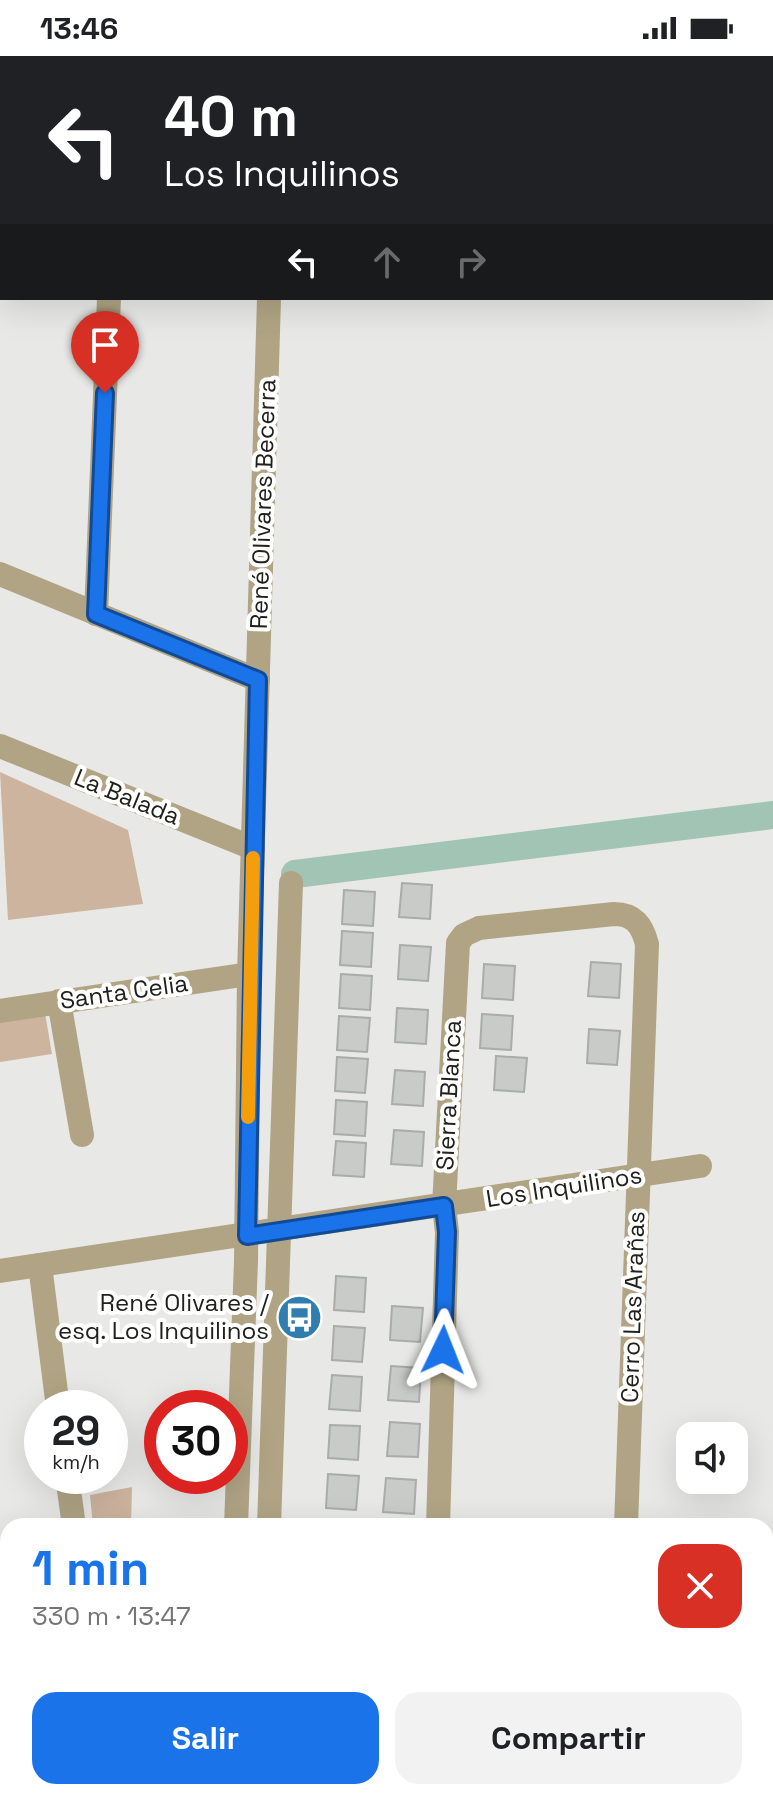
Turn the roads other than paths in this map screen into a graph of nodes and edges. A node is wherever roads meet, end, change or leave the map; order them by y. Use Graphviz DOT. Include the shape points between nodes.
graph roads {
  1 [pos="109,300"];
  2 [pos="269,300"];
  3 [pos="0,574"];
  4 [pos="96,614"];
  5 [pos="258,680"];
  6 [pos="0,746"];
  7 [pos="253,848"];
  8 [pos="291,883"];
  9 [pos="647,944"];
  10 [pos="249,974"];
  11 [pos="59,1001"];
  12 [pos="0,1011"];
  13 [pos="82,1135"];
  14 [pos="700,1166"];
  15 [pos="637,1176"];
  16 [pos="444,1206"];
  17 [pos="280,1231"];
  18 [pos="247,1236"];
  19 [pos="40,1265"];
  20 [pos="0,1271"];
  21 [pos="56,1390"];
  22 [pos="70,1494"];
  23 [pos="73,1518"];
  24 [pos="236,1518"];
  25 [pos="269,1518"];
  26 [pos="438,1518"];
  27 [pos="626,1518"];
  1 -- 4 [label="street"];
  2 -- 5 [label="street, René Olivares Becerra"];
  3 -- 4 [label="street"];
  4 -- 5 [label="street"];
  5 -- 7 [label="street, René Olivares Becerra"];
  6 -- 7 [label="street, La Balada"];
  7 -- 10 [label="street, René Olivares Becerra"];
  8 -- 17 [label="street"];
  9 -- 15 [label="street, Cerro Las Arañas"];
  9 -- 16 [label="street, Sierra Blanca" via="641,926 614,914 479,928 464,935 456,953"];
  10 -- 11 [label="street, Santa Celia"];
  10 -- 18 [label="street, René Olivares Becerra"];
  11 -- 12 [label="street, Santa Celia"];
  11 -- 13 [label="street"];
  14 -- 15 [label="street, Los Inquilinos"];
  15 -- 16 [label="street, Los Inquilinos"];
  15 -- 27 [label="street, Cerro Las Arañas"];
  16 -- 17 [label="street, Los Inquilinos"];
  16 -- 26 [label="street, Sierra Blanca"];
  17 -- 18 [label="street, Los Inquilinos"];
  17 -- 25 [label="street"];
  18 -- 19 [label="street, Los Inquilinos"];
  18 -- 24 [label="street, René Olivares Becerra"];
  19 -- 20 [label="street, Los Inquilinos"];
  19 -- 21 [label="street"];
  22 -- 23 [label="street"];
}
